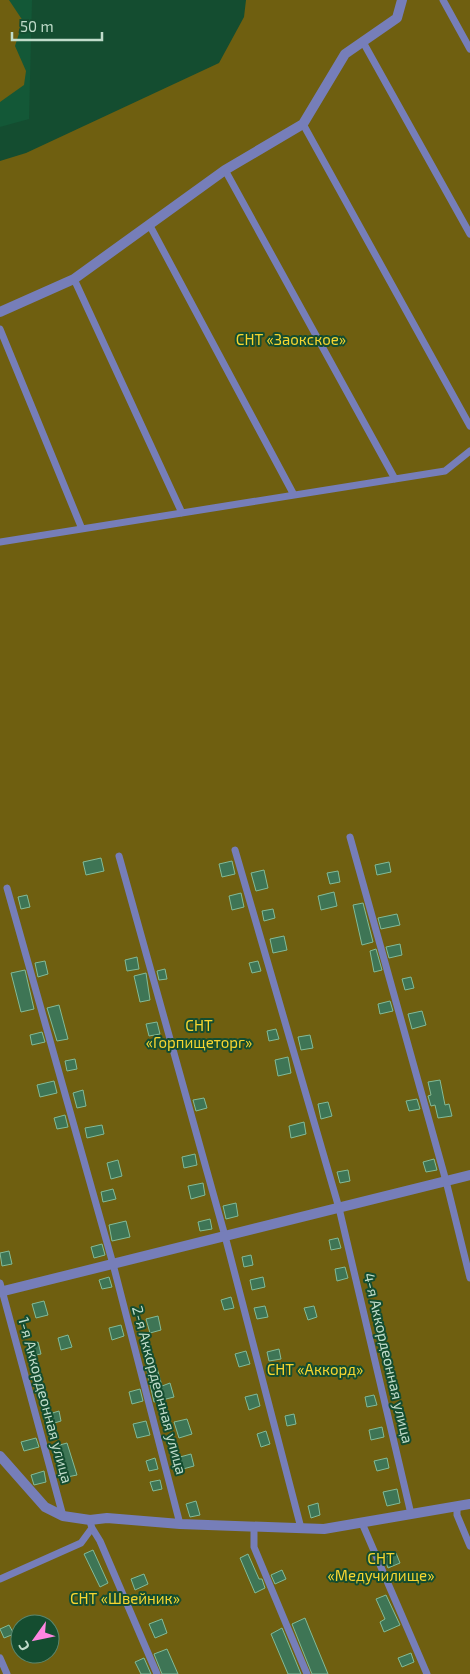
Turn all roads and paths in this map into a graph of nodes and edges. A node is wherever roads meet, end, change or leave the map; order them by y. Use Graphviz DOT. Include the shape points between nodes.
graph roads {
  1 [pos="402,0"];
  2 [pos="443,0"];
  3 [pos="363,42"];
  4 [pos="470,49"];
  5 [pos="303,124"];
  6 [pos="225,170"];
  7 [pos="149,224"];
  8 [pos="470,234"];
  9 [pos="74,279"];
  10 [pos="0,312"];
  11 [pos="0,329"];
  12 [pos="470,426"];
  13 [pos="470,451"];
  14 [pos="395,479"];
  15 [pos="294,495"];
  16 [pos="182,513"];
  17 [pos="82,529"];
  18 [pos="0,542"];
  19 [pos="350,837"];
  20 [pos="235,850"];
  21 [pos="118,856"];
  22 [pos="7,888"];
  23 [pos="470,1175"];
  24 [pos="446,1181"];
  25 [pos="339,1208"];
  26 [pos="225,1236"];
  27 [pos="113,1264"];
  28 [pos="470,1278"];
  29 [pos="1,1289"];
  30 [pos="0,1456"];
  31 [pos="470,1504"];
  32 [pos="458,1506"];
  33 [pos="412,1514"];
  34 [pos="63,1516"];
  35 [pos="362,1523"];
  36 [pos="91,1524"];
  37 [pos="180,1524"];
  38 [pos="254,1526"];
  39 [pos="301,1528"];
  40 [pos="470,1546"];
  41 [pos="0,1579"];
  42 [pos="0,1658"];
  43 [pos="7,1674"];
  44 [pos="157,1674"];
  45 [pos="307,1674"];
  46 [pos="427,1674"];
  1 -- 3 [label="street" via="397,18"];
  2 -- 4 [label="lane"];
  3 -- 5 [label="street" via="345,54"];
  3 -- 8 [label="lane"];
  5 -- 6 [label="street"];
  5 -- 12 [label="lane"];
  6 -- 7 [label="street"];
  6 -- 14 [label="lane"];
  7 -- 9 [label="street"];
  7 -- 15 [label="lane"];
  9 -- 10 [label="street"];
  9 -- 16 [label="lane"];
  11 -- 17 [label="lane"];
  13 -- 14 [label="lane" via="444,471"];
  14 -- 15 [label="lane"];
  15 -- 16 [label="lane"];
  16 -- 17 [label="lane"];
  17 -- 18 [label="lane"];
  19 -- 24 [label="lane"];
  20 -- 25 [label="lane, 4-я Аккордеонная улица"];
  21 -- 26 [label="lane"];
  22 -- 27 [label="lane, 2-я Аккордеонная улица"];
  23 -- 24 [label="street"];
  24 -- 25 [label="street"];
  24 -- 28 [label="lane"];
  25 -- 26 [label="street"];
  25 -- 33 [label="lane, 4-я Аккордеонная улица"];
  26 -- 27 [label="street"];
  26 -- 39 [label="lane"];
  27 -- 29 [label="street"];
  27 -- 37 [label="lane, 2-я Аккордеонная улица"];
  29 -- 34 [label="lane, 1-я Аккордеонная улица"];
  30 -- 34 [label="street" via="45,1507"];
  31 -- 32 [label="street"];
  32 -- 33 [label="street"];
  32 -- 40 [label="lane" via="457,1515"];
  33 -- 35 [label="street"];
  34 -- 36 [label="street"];
  35 -- 39 [label="street" via="324,1529"];
  35 -- 46 [label="lane"];
  36 -- 37 [label="street" via="107,1518"];
  36 -- 41 [label="lane" via="81,1543"];
  36 -- 44 [label="lane"];
  37 -- 38 [label="street"];
  38 -- 39 [label="street"];
  38 -- 45 [label="lane" via="254,1547"];
  42 -- 43 [label="lane"];
}
